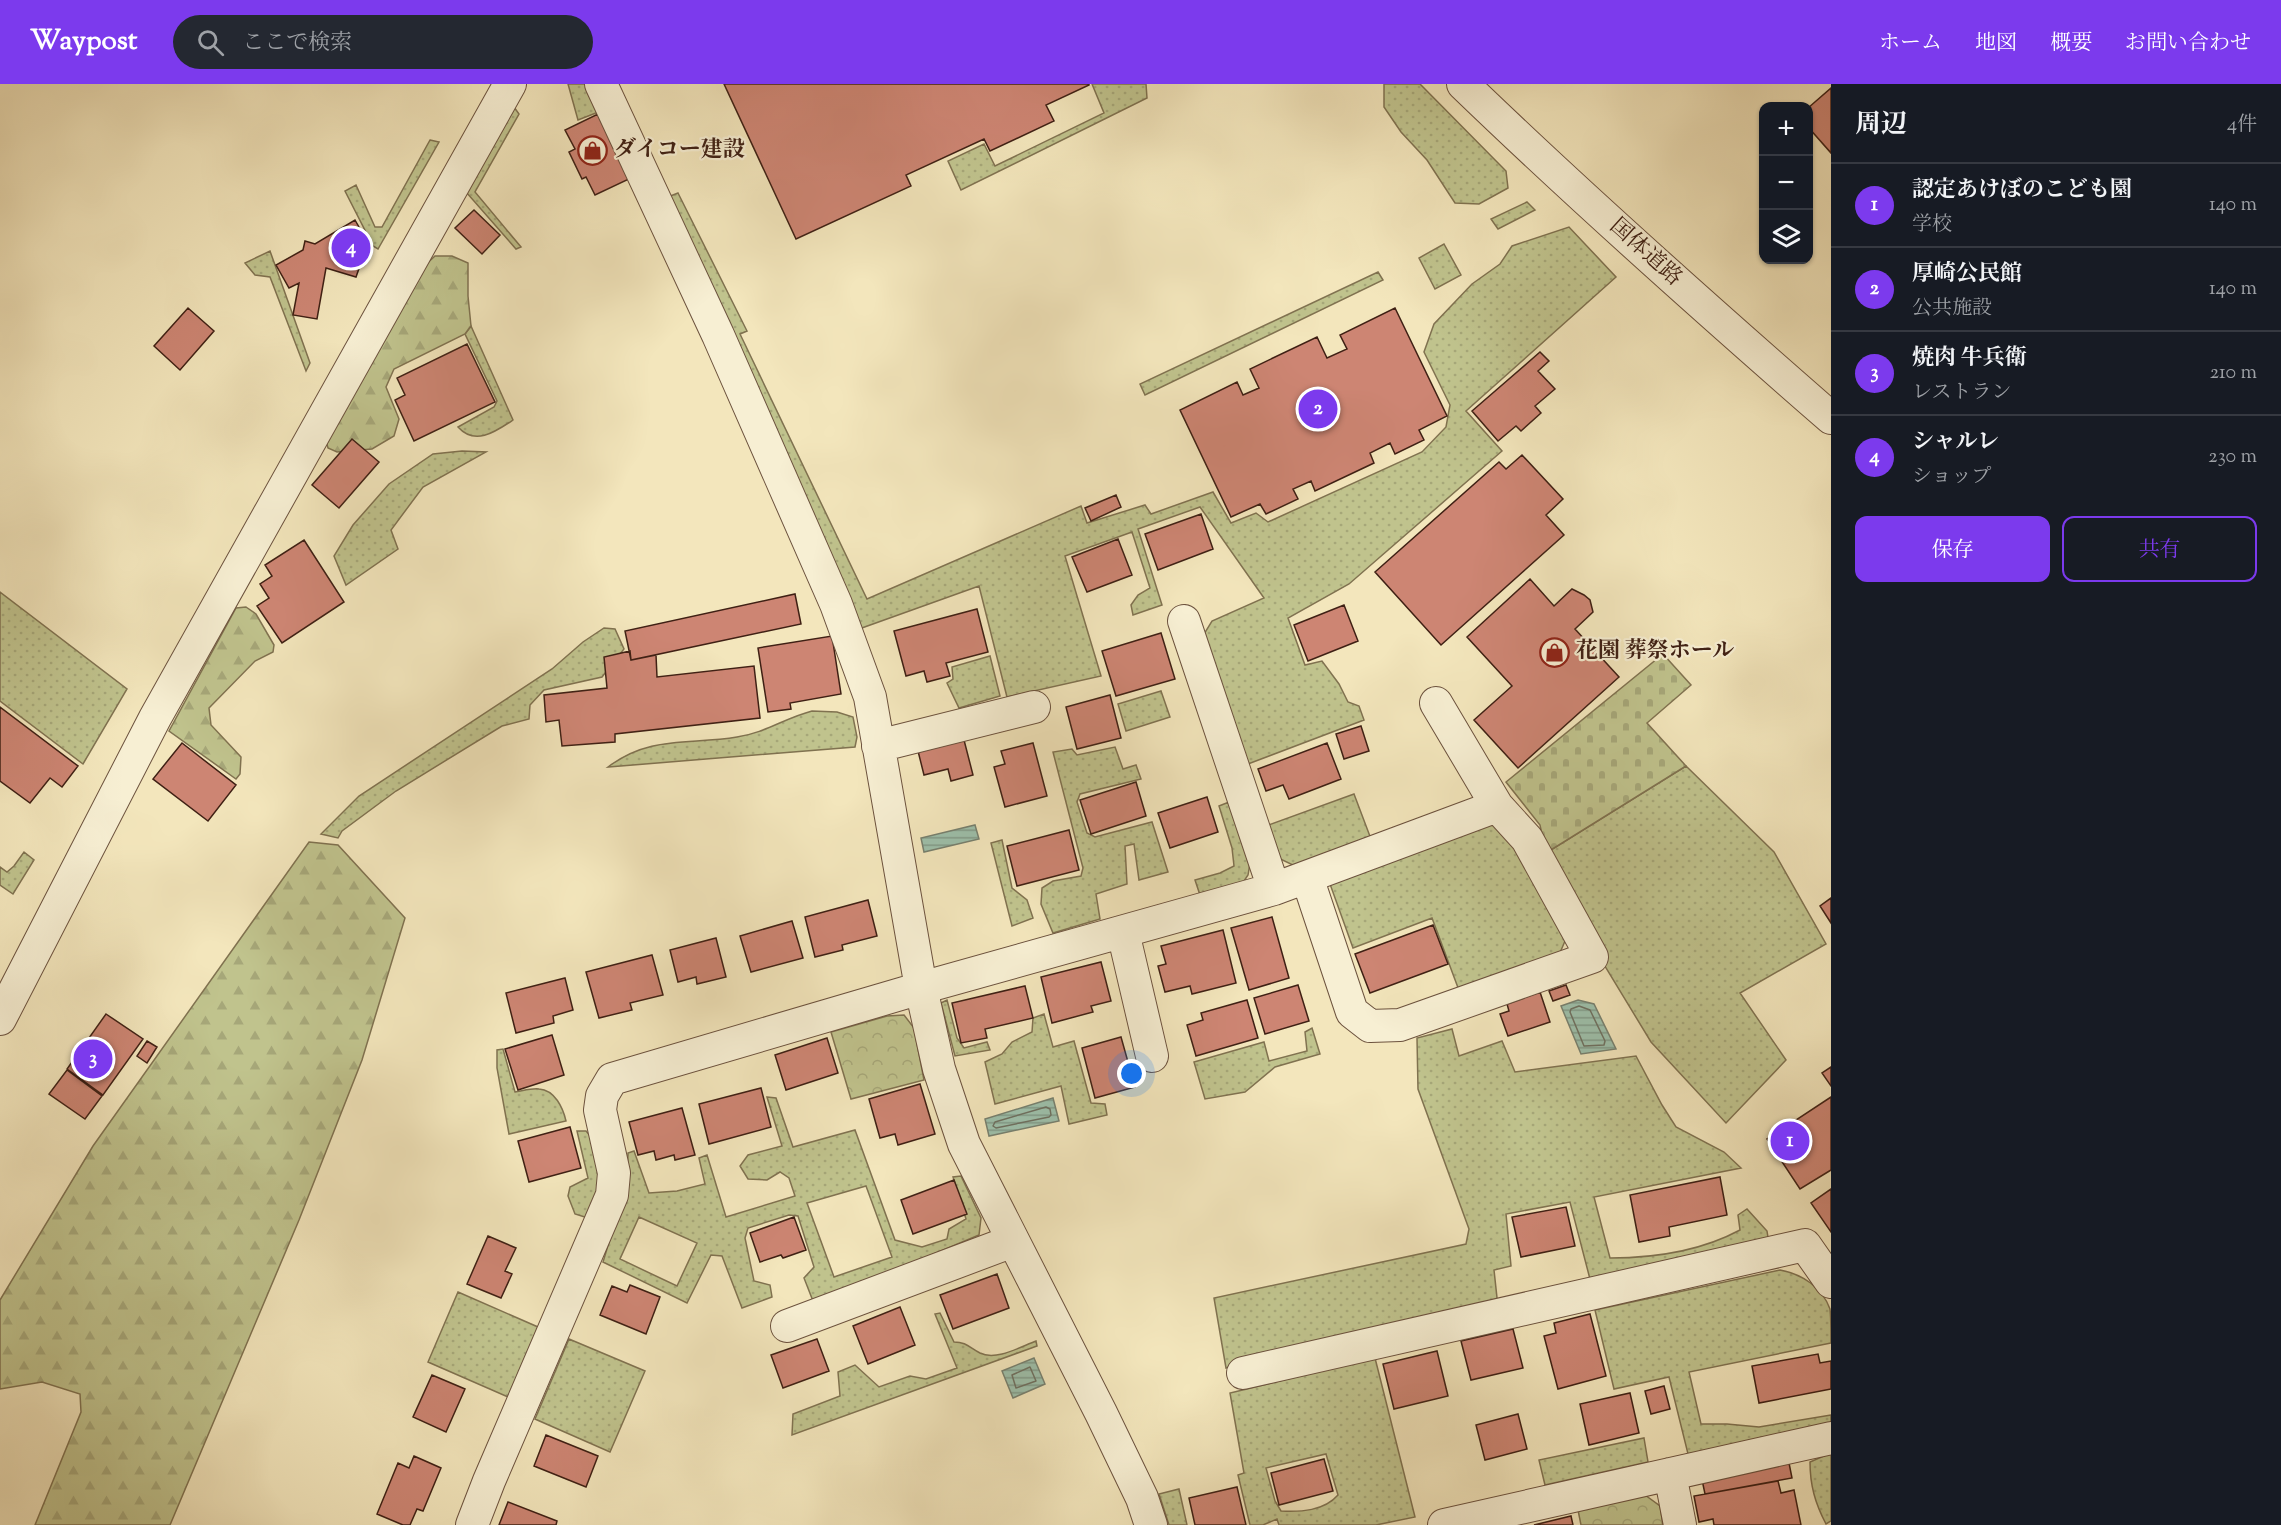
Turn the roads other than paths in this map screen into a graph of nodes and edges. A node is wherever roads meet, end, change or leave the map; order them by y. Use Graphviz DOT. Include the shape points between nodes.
graph roads {
  1 [pos="510,84"];
  2 [pos="601,84"];
  3 [pos="1462,84"];
  4 [pos="1831,418"];
  5 [pos="1184,621"];
  6 [pos="1436,703"];
  7 [pos="1034,706"];
  8 [pos="879,746"];
  9 [pos="1497,806"];
  10 [pos="1307,877"];
  11 [pos="1274,889"];
  12 [pos="1123,932"];
  13 [pos="921,988"];
  14 [pos="0,1019"];
  15 [pos="1152,1056"];
  16 [pos="1013,1240"];
  17 [pos="1831,1282"];
  18 [pos="787,1326"];
  19 [pos="1243,1374"];
  20 [pos="1831,1438"];
  21 [pos="1670,1474"];
  22 [pos="472,1525"];
  23 [pos="1151,1525"];
  24 [pos="1444,1525"];
  25 [pos="1680,1525"];
  1 -- 14 [label="street" via="155,718"];
  2 -- 8 [label="street" via="718,334 836,604 870,697"];
  3 -- 4 [label="street, 国体道路"];
  5 -- 11 [label="street"];
  6 -- 9 [label="street"];
  7 -- 8 [label="street"];
  8 -- 13 [label="street"];
  9 -- 10 [label="street"];
  9 -- 10 [label="street" via="1527,839 1592,957 1400,1025 1370,1026 1352,1012"];
  10 -- 11 [label="street"];
  11 -- 12 [label="street"];
  12 -- 13 [label="street"];
  12 -- 15 [label="street"];
  13 -- 16 [label="street" via="939,1069 964,1144"];
  13 -- 22 [label="street" via="612,1079 602,1096 600,1110 615,1173 612,1195"];
  16 -- 18 [label="street"];
  16 -- 23 [label="street" via="1127,1466"];
  17 -- 19 [label="street" via="1805,1245"];
  20 -- 21 [label="street"];
  21 -- 24 [label="street"];
  21 -- 25 [label="street"];
}
